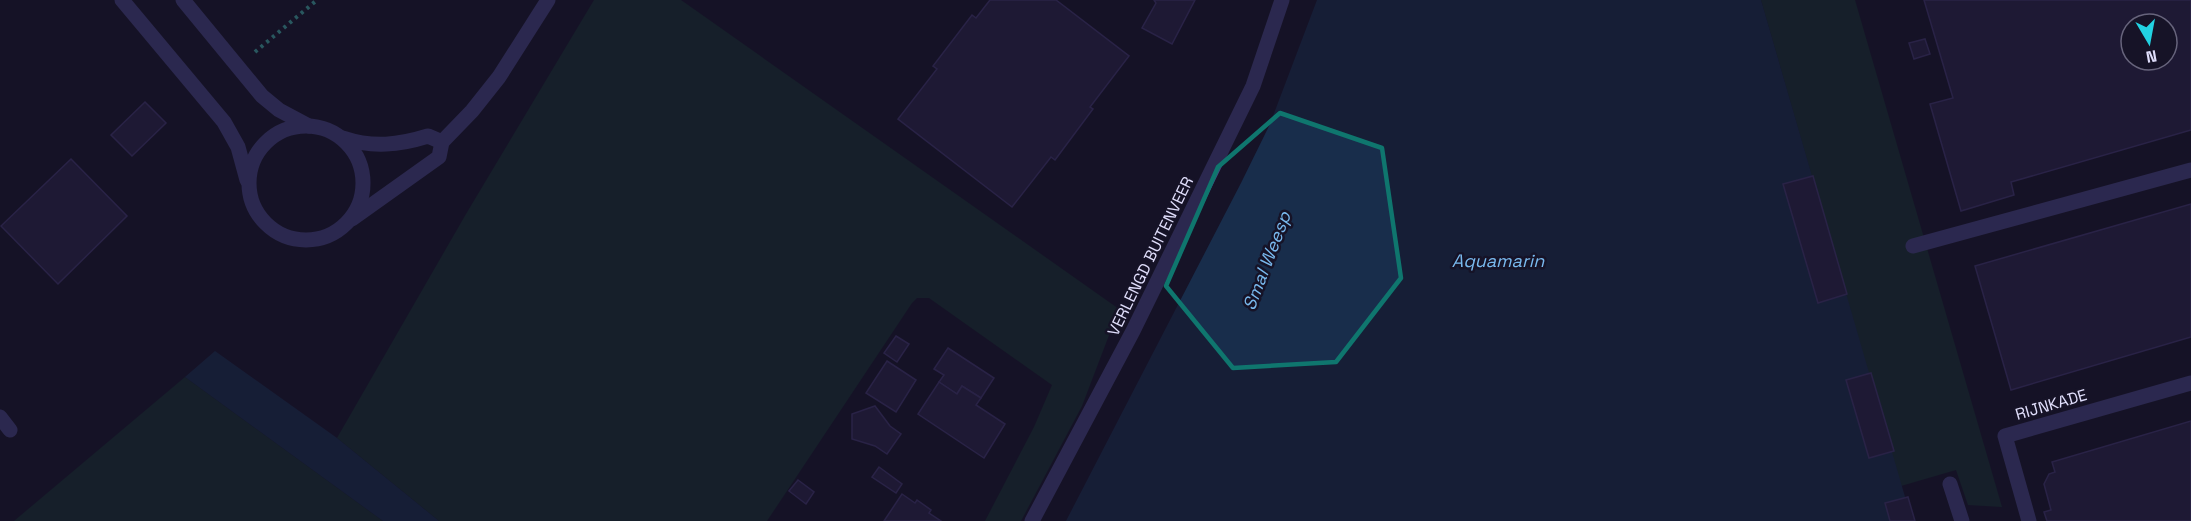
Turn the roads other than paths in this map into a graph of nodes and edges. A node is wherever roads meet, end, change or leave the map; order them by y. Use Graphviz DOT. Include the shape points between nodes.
graph roads {
  1 [pos="122,0"];
  2 [pos="183,0"];
  3 [pos="548,0"];
  4 [pos="1282,0"];
  5 [pos="309,126"];
  6 [pos="340,137"];
  7 [pos="441,142"];
  8 [pos="2191,170"];
  9 [pos="248,188"];
  10 [pos="346,223"];
  11 [pos="1914,246"];
  12 [pos="2191,383"];
  13 [pos="0,417"];
  14 [pos="10,430"];
  15 [pos="1950,484"];
  16 [pos="1032,521"];
  17 [pos="1962,521"];
  18 [pos="2030,521"];
  1 -- 9 [label="street" via="224,122 238,147"];
  2 -- 5 [label="street" via="262,96"];
  3 -- 7 [label="street" via="499,77"];
  4 -- 16 [label="street, VERLENGD BUITENVEER" via="1253,86 1133,332"];
  5 -- 6 [label="street"];
  5 -- 9 [label="street" via="278,133 265,143 249,171"];
  6 -- 7 [label="street" via="376,145 403,144 428,136"];
  6 -- 10 [label="street" via="351,148 363,178 362,195"];
  7 -- 10 [label="street" via="439,157"];
  8 -- 11 [label="street"];
  9 -- 10 [label="street" via="260,218 286,237 318,239"];
  12 -- 18 [label="street, RIJNKADE" via="2005,436"];
  13 -- 14 [label="street"];
  15 -- 17 [label="street"];
}
